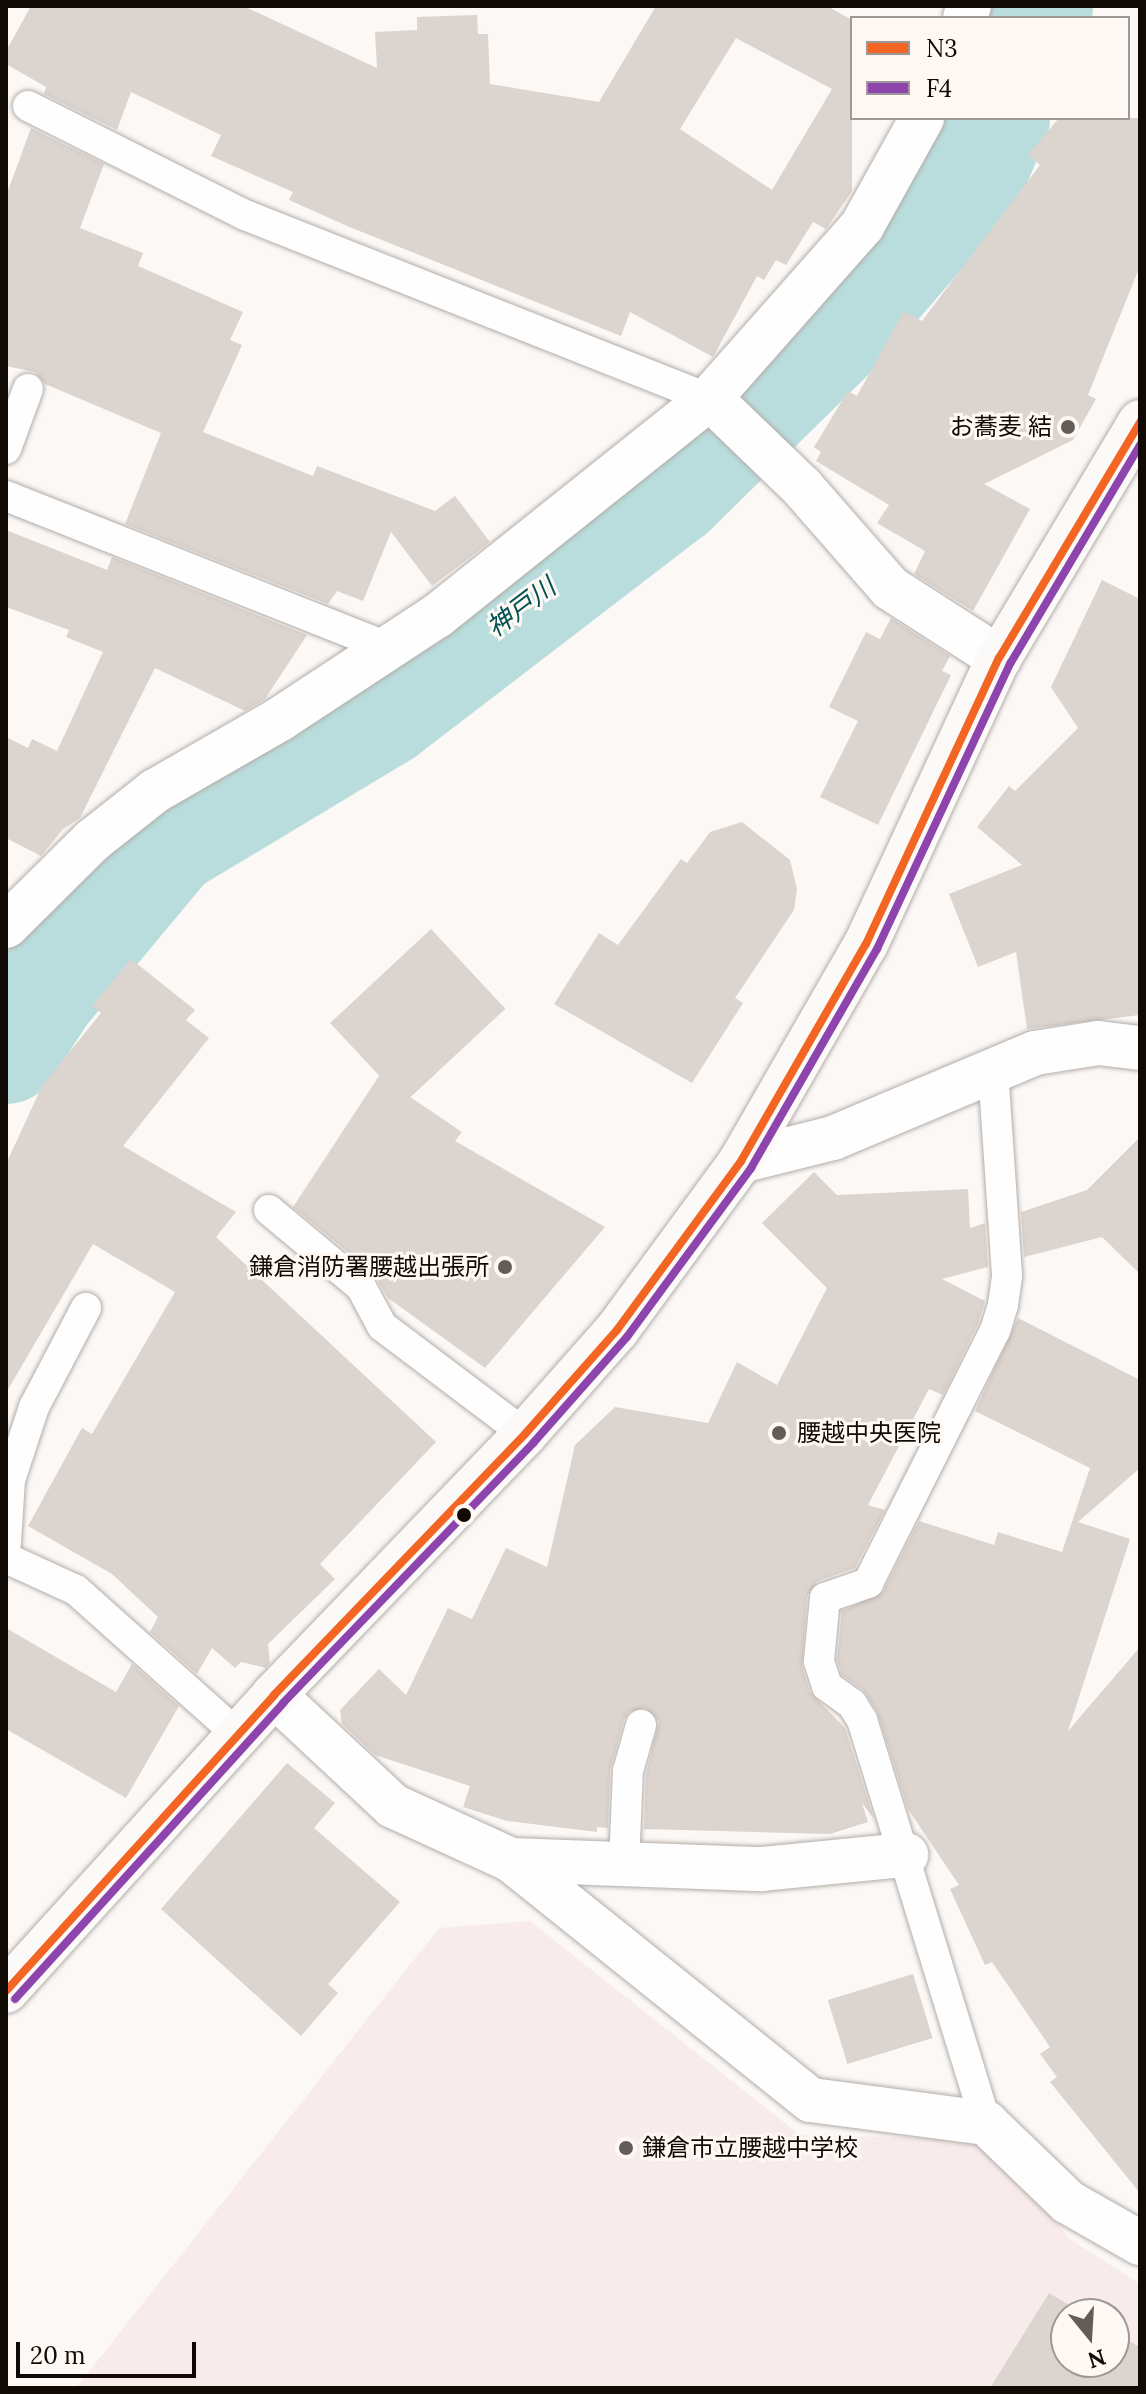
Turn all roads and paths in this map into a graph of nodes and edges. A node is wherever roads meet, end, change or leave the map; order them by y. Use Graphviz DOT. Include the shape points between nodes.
graph roads {
  1 [pos="28,106"];
  2 [pos="921,120"];
  3 [pos="28,389"];
  4 [pos="716,405"];
  5 [pos="1140,422"];
  6 [pos="6,449"];
  7 [pos="6,496"];
  8 [pos="389,648"];
  9 [pos="999,658"];
  10 [pos="6,926"];
  11 [pos="1140,1048"];
  12 [pos="993,1072"];
  13 [pos="741,1161"];
  14 [pos="269,1210"];
  15 [pos="86,1308"];
  16 [pos="525,1434"];
  17 [pos="6,1543"];
  18 [pos="6,1558"];
  19 [pos="274,1695"];
  20 [pos="641,1725"];
  21 [pos="238,1735"];
  22 [pos="906,1855"];
  23 [pos="511,1860"];
  24 [pos="624,1865"];
  25 [pos="6,1991"];
  26 [pos="986,2123"];
  27 [pos="1140,2243"];
  1 -- 4 [label="lane" via="245,215"];
  2 -- 4 [label="street" via="862,226"];
  3 -- 6 [label="lane"];
  4 -- 8 [label="street"];
  4 -- 9 [label="street" via="890,588"];
  5 -- 9 [label="main road"];
  7 -- 8 [label="lane"];
  8 -- 10 [label="street" via="155,791 93,840"];
  9 -- 13 [label="main road" via="866,944"];
  11 -- 12 [label="street" via="1098,1043 1035,1053"];
  12 -- 13 [label="street" via="833,1138"];
  12 -- 22 [label="lane" via="1007,1275 995,1331 868,1583 825,1598 819,1661 827,1686 852,1704 862,1720"];
  13 -- 16 [label="main road" via="617,1330"];
  14 -- 16 [label="lane" via="361,1287 382,1326"];
  15 -- 17 [label="lane" via="34,1407 10,1480"];
  16 -- 19 [label="main road"];
  18 -- 21 [label="lane" via="76,1590"];
  19 -- 21 [label="main road"];
  19 -- 23 [label="street" via="393,1806"];
  20 -- 24 [label="lane" via="628,1771"];
  21 -- 25 [label="main road"];
  22 -- 24 [label="street" via="762,1869"];
  22 -- 26 [label="lane"];
  23 -- 24 [label="street"];
  23 -- 26 [label="street" via="811,2100"];
  26 -- 27 [label="street" via="1068,2202"];
}
